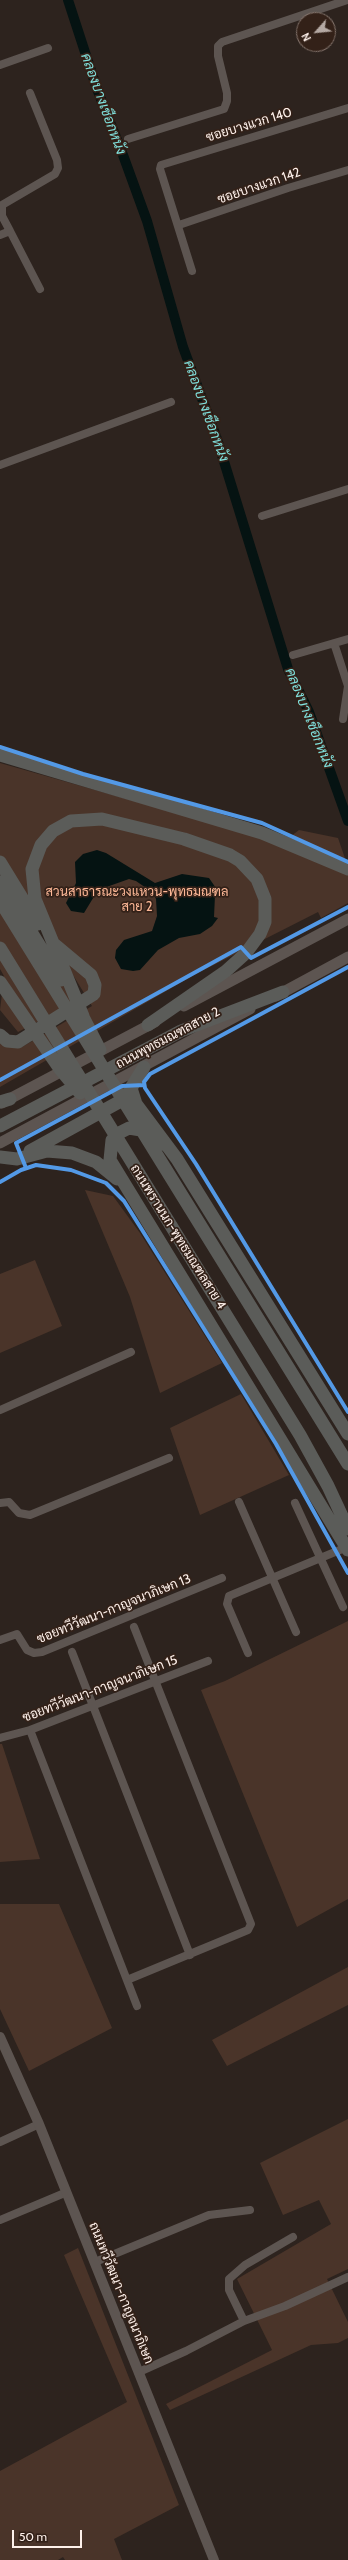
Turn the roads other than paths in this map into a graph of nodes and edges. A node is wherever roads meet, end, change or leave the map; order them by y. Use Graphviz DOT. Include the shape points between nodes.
graph roads {
  1 [pos="347,0"];
  2 [pos="48,48"];
  3 [pos="0,65"];
  4 [pos="30,93"];
  5 [pos="348,108"];
  6 [pos="128,139"];
  7 [pos="348,170"];
  8 [pos="179,225"];
  9 [pos="10,231"];
  10 [pos="0,235"];
  11 [pos="192,271"];
  12 [pos="40,289"];
  13 [pos="171,402"];
  14 [pos="0,465"];
  15 [pos="348,489"];
  16 [pos="262,516"];
  17 [pos="348,639"];
  18 [pos="334,643"];
  19 [pos="293,655"];
  20 [pos="343,719"];
  21 [pos="0,755"];
  22 [pos="0,862"];
  23 [pos="348,869"];
  24 [pos="0,882"];
  25 [pos="0,901"];
  26 [pos="348,918"];
  27 [pos="1,950"];
  28 [pos="348,957"];
  29 [pos="0,982"];
  30 [pos="283,992"];
  31 [pos="83,1016"];
  32 [pos="148,1025"];
  33 [pos="0,1035"];
  34 [pos="144,1067"];
  35 [pos="115,1087"];
  36 [pos="131,1088"];
  37 [pos="3,1102"];
  38 [pos="108,1124"];
  39 [pos="0,1126"];
  40 [pos="0,1143"];
  41 [pos="167,1146"];
  42 [pos="0,1157"];
  43 [pos="17,1159"];
  44 [pos="137,1204"];
  45 [pos="131,1352"];
  46 [pos="0,1410"];
  47 [pos="348,1434"];
  48 [pos="169,1458"];
  49 [pos="348,1464"];
  50 [pos="0,1502"];
  51 [pos="240,1502"];
  52 [pos="295,1503"];
  53 [pos="348,1529"];
  54 [pos="347,1549"];
  55 [pos="320,1560"];
  56 [pos="271,1577"];
  57 [pos="222,1578"];
  58 [pos="343,1607"];
  59 [pos="134,1627"];
  60 [pos="296,1632"];
  61 [pos="0,1640"];
  62 [pos="72,1652"];
  63 [pos="248,1653"];
  64 [pos="208,1661"];
  65 [pos="155,1682"];
  66 [pos="93,1705"];
  67 [pos="30,1730"];
  68 [pos="0,1738"];
  69 [pos="190,1955"];
  70 [pos="127,1980"];
  71 [pos="137,2006"];
  72 [pos="0,2037"];
  73 [pos="40,2124"];
  74 [pos="0,2142"];
  75 [pos="66,2192"];
  76 [pos="250,2210"];
  77 [pos="0,2220"];
  78 [pos="293,2237"];
  79 [pos="95,2262"];
  80 [pos="348,2277"];
  81 [pos="244,2321"];
  82 [pos="139,2372"];
  83 [pos="214,2560"];
  1 -- 6 [label="street" via="222,42 218,46 218,56 227,93 224,109"];
  2 -- 3 [label="street"];
  4 -- 9 [label="street" via="58,168 55,174 2,206 2,216"];
  5 -- 8 [label="street, ซอยบางแวก 140" via="165,163 160,169"];
  7 -- 8 [label="street, ซอยบางแวก 142"];
  8 -- 11 [label="street"];
  9 -- 10 [label="street"];
  9 -- 12 [label="street"];
  13 -- 14 [label="street"];
  15 -- 16 [label="street"];
  17 -- 18 [label="street"];
  18 -- 19 [label="street"];
  18 -- 20 [label="street" via="348,686"];
  21 -- 23 [label="main road" via="257,831"];
  22 -- 33 [label="main road" via="48,938 86,969 95,985 91,998 24,1039 12,1042"];
  24 -- 31 [label="main road"];
  25 -- 35 [label="main road, ถนนพรานนก-พุทธมณฑลสาย 4"];
  26 -- 32 [label="main road, ถนนพุทธมณฑลสาย 2"];
  27 -- 38 [label="main road, ถนนพรานนก-พุทธมณฑลสาย 4"];
  28 -- 30 [label="main road, ถนนพุทธมณฑลสาย 2"];
  29 -- 38 [label="main road" via="60,1069"];
  30 -- 34 [label="main road, ถนนพุทธมณฑลสาย 2"];
  30 -- 39 [label="main road" via="196,1024"];
  31 -- 32 [label="main road" via="33,891 31,876 33,862 46,838 61,825 71,821 102,819 220,850 240,861 257,879 262,889 266,910 260,934 236,962"];
  31 -- 35 [label="main road" via="97,1042"];
  32 -- 37 [label="main road, ถนนพุทธมณฑลสาย 2"];
  34 -- 36 [label="main road"];
  34 -- 40 [label="main road, ถนนพุทธมณฑลสาย 2"];
  35 -- 49 [label="main road, ถนนพรานนก-พุทธมณฑลสาย 4"];
  36 -- 41 [label="main road" via="136,1104"];
  36 -- 43 [label="main road" via="119,1102"];
  38 -- 53 [label="main road, ถนนพรานนก-พุทธมณฑลสาย 4" via="312,1455"];
  41 -- 44 [label="main road" via="151,1133 136,1127 122,1131 112,1140 112,1164"];
  41 -- 47 [label="main road"];
  42 -- 43 [label="main road"];
  43 -- 44 [label="main road" via="47,1151 64,1151 80,1155 108,1171"];
  44 -- 54 [label="main road"];
  45 -- 46 [label="street"];
  48 -- 50 [label="street" via="30,1515 19,1513 9,1502"];
  51 -- 56 [label="street"];
  52 -- 55 [label="street"];
  54 -- 55 [label="street"];
  55 -- 56 [label="street"];
  55 -- 58 [label="street"];
  56 -- 60 [label="street"];
  56 -- 63 [label="street" via="234,1593 227,1600"];
  57 -- 61 [label="street, ซอยทวีวัฒนา-กาญจนาภิเษก 13" via="42,1652 27,1650 17,1634"];
  59 -- 65 [label="street"];
  62 -- 66 [label="street"];
  64 -- 65 [label="street, ซอยทวีวัฒนา-กาญจนาภิเษก 15"];
  65 -- 66 [label="street, ซอยทวีวัฒนา-กาญจนาภิเษก 15"];
  65 -- 69 [label="street" via="251,1924 248,1930"];
  66 -- 67 [label="street, ซอยทวีวัฒนา-กาญจนาภิเษก 15"];
  66 -- 69 [label="street"];
  67 -- 68 [label="street, ซอยทวีวัฒนา-กาญจนาภิเษก 15"];
  67 -- 70 [label="street"];
  69 -- 70 [label="street"];
  70 -- 71 [label="street"];
  72 -- 73 [label="street, ถนนทวีวัฒนา-กาญจนาภิเษก"];
  73 -- 74 [label="street"];
  73 -- 75 [label="street, ถนนทวีวัฒนา-กาญจนาภิเษก"];
  75 -- 77 [label="street"];
  75 -- 79 [label="street, ถนนทวีวัฒนา-กาญจนาภิเษก"];
  76 -- 79 [label="street" via="209,2215"];
  78 -- 81 [label="street" via="245,2266 229,2279 229,2290"];
  79 -- 82 [label="street, ถนนทวีวัฒนา-กาญจนาภิเษก"];
  80 -- 81 [label="street" via="286,2306"];
  81 -- 82 [label="street"];
  82 -- 83 [label="street, ถนนทวีวัฒนา-กาญจนาภิเษก"];
}
